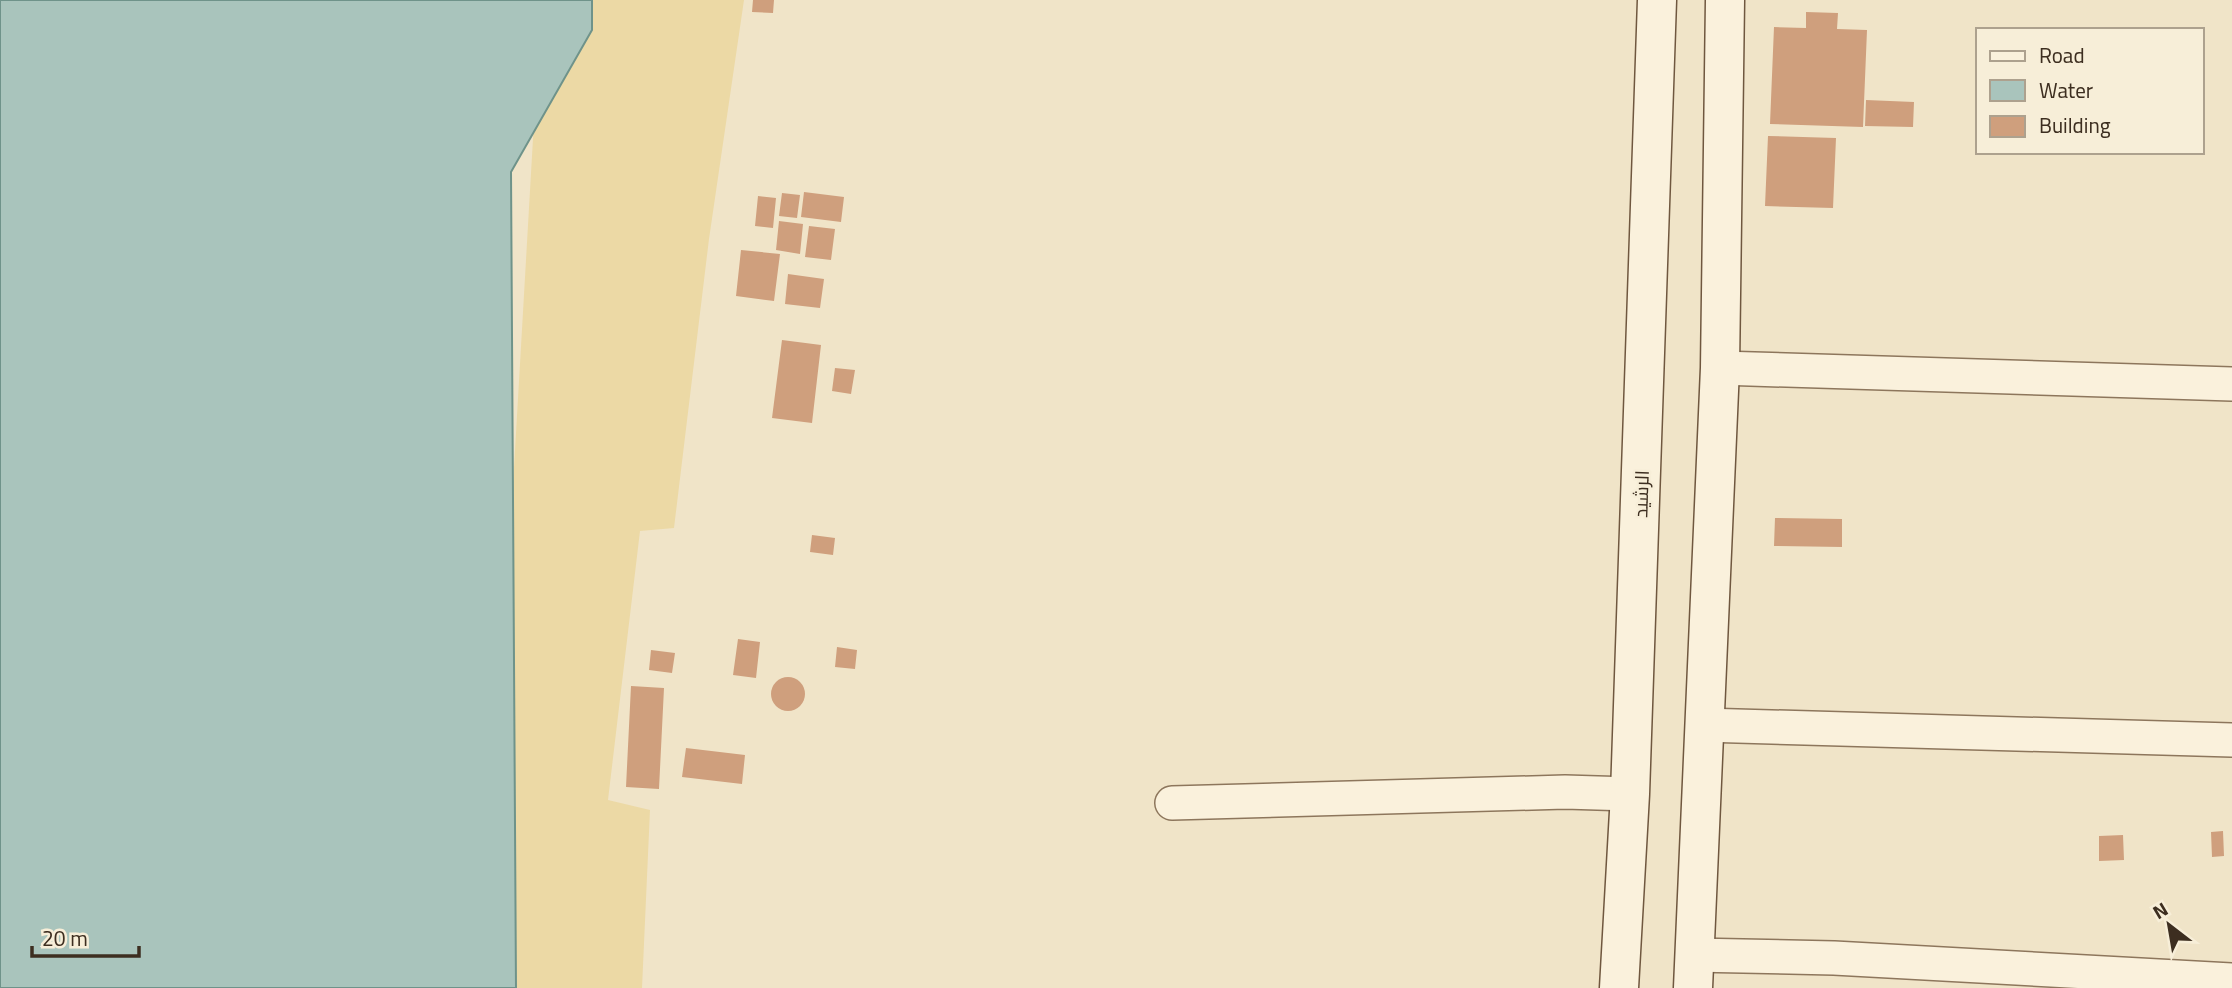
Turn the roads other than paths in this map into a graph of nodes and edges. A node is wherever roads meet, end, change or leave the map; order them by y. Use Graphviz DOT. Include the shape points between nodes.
graph roads {
  1 [pos="1657,0"];
  2 [pos="1725,0"];
  3 [pos="1720,368"];
  4 [pos="2232,384"];
  5 [pos="1703,725"];
  6 [pos="2232,740"];
  7 [pos="1630,794"];
  8 [pos="1172,803"];
  9 [pos="1693,972"];
  10 [pos="2232,981"];
  11 [pos="1619,988"];
  1 -- 7 [label="main road, الرشيد"];
  2 -- 3 [label="main road"];
  3 -- 4 [label="street"];
  3 -- 5 [label="main road"];
  5 -- 6 [label="street"];
  5 -- 9 [label="main road"];
  7 -- 8 [label="street"];
  7 -- 11 [label="main road, الرشيد"];
  9 -- 10 [label="street" via="1834,958"];
}
